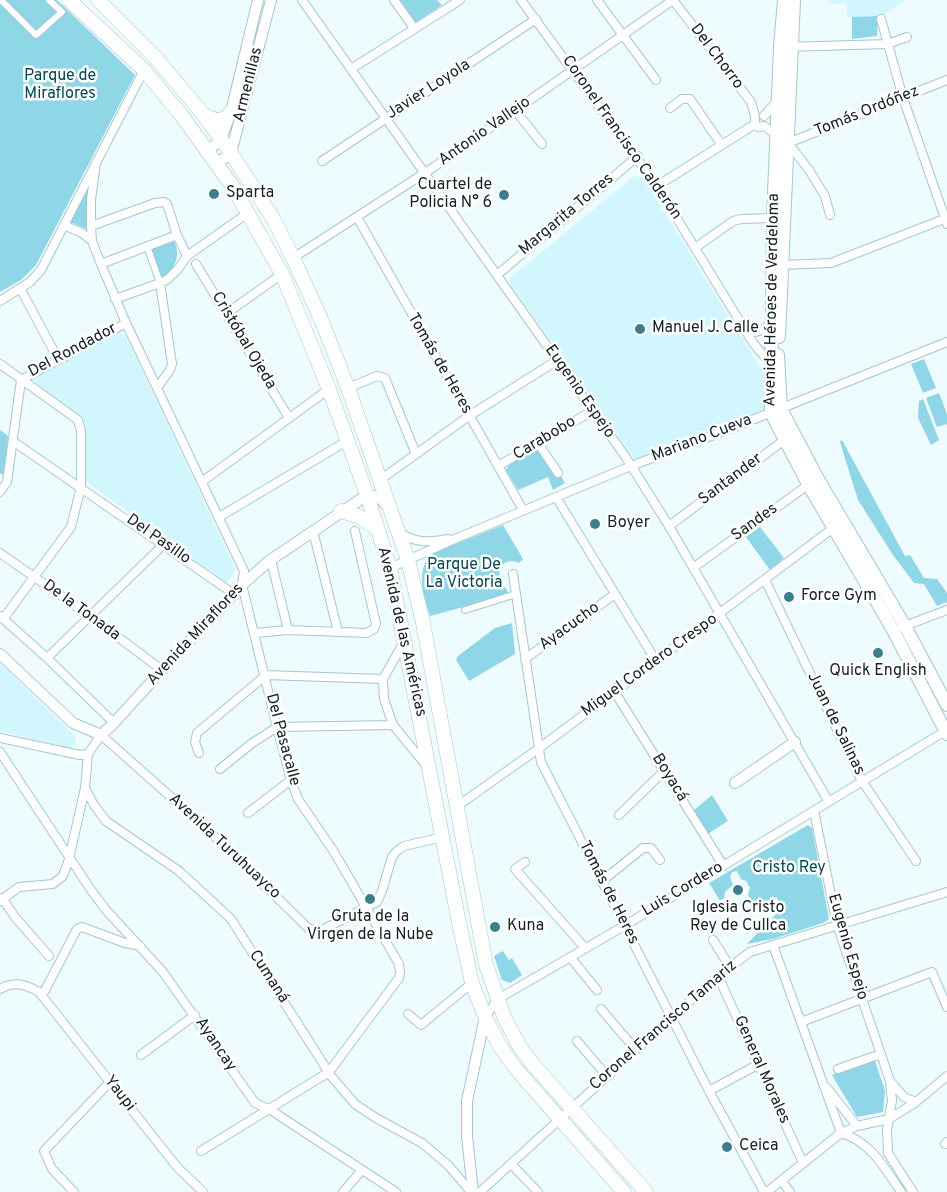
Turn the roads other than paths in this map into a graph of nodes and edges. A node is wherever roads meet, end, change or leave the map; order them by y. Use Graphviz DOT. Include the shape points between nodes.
graph roads {
  1 [pos="2,0"];
  2 [pos="49,0"];
  3 [pos="69,0"];
  4 [pos="98,0"];
  5 [pos="258,0"];
  6 [pos="302,0"];
  7 [pos="394,0"];
  8 [pos="459,0"];
  9 [pos="521,0"];
  10 [pos="597,0"];
  11 [pos="673,0"];
  12 [pos="784,0"];
  13 [pos="794,0"];
  14 [pos="272,1"];
  15 [pos="536,19"];
  16 [pos="881,19"];
  17 [pos="414,28"];
  18 [pos="622,35"];
  19 [pos="907,37"];
  20 [pos="888,44"];
  21 [pos="786,47"];
  22 [pos="351,69"];
  23 [pos="144,70"];
  24 [pos="573,70"];
  25 [pos="656,80"];
  26 [pos="947,80"];
  27 [pos="903,98"];
  28 [pos="778,99"];
  29 [pos="670,108"];
  30 [pos="515,110"];
  31 [pos="231,112"];
  32 [pos="203,114"];
  33 [pos="387,118"];
  34 [pos="760,120"];
  35 [pos="221,139"];
  36 [pos="782,140"];
  37 [pos="542,144"];
  38 [pos="721,144"];
  39 [pos="208,151"];
  40 [pos="231,153"];
  41 [pos="638,156"];
  42 [pos="322,161"];
  43 [pos="96,163"];
  44 [pos="218,164"];
  45 [pos="424,173"];
  46 [pos="657,186"];
  47 [pos="248,213"];
  48 [pos="830,215"];
  49 [pos="357,217"];
  50 [pos="773,218"];
  51 [pos="946,220"];
  52 [pos="64,225"];
  53 [pos="91,226"];
  54 [pos="177,235"];
  55 [pos="93,241"];
  56 [pos="147,246"];
  57 [pos="696,248"];
  58 [pos="187,256"];
  59 [pos="293,258"];
  60 [pos="101,264"];
  61 [pos="196,264"];
  62 [pos="782,265"];
  63 [pos="282,274"];
  64 [pos="497,275"];
  65 [pos="160,283"];
  66 [pos="20,288"];
  67 [pos="116,299"];
  68 [pos="0,301"];
  69 [pos="226,313"];
  70 [pos="126,323"];
  71 [pos="771,324"];
  72 [pos="745,330"];
  73 [pos="947,342"];
  74 [pos="58,359"];
  75 [pos="556,361"];
  76 [pos="774,362"];
  77 [pos="0,363"];
  78 [pos="21,380"];
  79 [pos="157,388"];
  80 [pos="348,388"];
  81 [pos="329,389"];
  82 [pos="592,411"];
  83 [pos="776,411"];
  84 [pos="469,416"];
  85 [pos="289,418"];
  86 [pos="788,437"];
  87 [pos="347,441"];
  88 [pos="14,442"];
  89 [pos="538,443"];
  90 [pos="416,454"];
  91 [pos="498,466"];
  92 [pos="631,466"];
  93 [pos="558,473"];
  94 [pos="380,480"];
  95 [pos="203,481"];
  96 [pos="813,482"];
  97 [pos="81,487"];
  98 [pos="0,492"];
  99 [pos="367,495"];
  100 [pos="556,497"];
  101 [pos="390,509"];
  102 [pos="523,510"];
  103 [pos="341,511"];
  104 [pos="219,517"];
  105 [pos="838,525"];
  106 [pos="669,526"];
  107 [pos="377,528"];
  108 [pos="397,528"];
  109 [pos="313,531"];
  110 [pos="355,531"];
  111 [pos="457,538"];
  112 [pos="164,544"];
  113 [pos="0,553"];
  114 [pos="271,560"];
  115 [pos="408,560"];
  116 [pos="390,568"];
  117 [pos="693,568"];
  118 [pos="513,574"];
  119 [pos="34,577"];
  120 [pos="765,580"];
  121 [pos="242,585"];
  122 [pos="234,594"];
  123 [pos="516,594"];
  124 [pos="615,594"];
  125 [pos="465,610"];
  126 [pos="947,610"];
  127 [pos="719,615"];
  128 [pos="90,616"];
  129 [pos="1,618"];
  130 [pos="905,626"];
  131 [pos="288,630"];
  132 [pos="892,630"];
  133 [pos="338,632"];
  134 [pos="255,633"];
  135 [pos="405,639"];
  136 [pos="0,654"];
  137 [pos="47,658"];
  138 [pos="525,659"];
  139 [pos="656,660"];
  140 [pos="162,670"];
  141 [pos="266,675"];
  142 [pos="383,679"];
  143 [pos="614,691"];
  144 [pos="947,705"];
  145 [pos="114,723"];
  146 [pos="393,725"];
  147 [pos="277,728"];
  148 [pos="946,731"];
  149 [pos="101,735"];
  150 [pos="0,738"];
  151 [pos="795,742"];
  152 [pos="538,749"];
  153 [pos="0,752"];
  154 [pos="199,753"];
  155 [pos="88,754"];
  156 [pos="220,769"];
  157 [pos="664,771"];
  158 [pos="432,774"];
  159 [pos="291,780"];
  160 [pos="862,782"];
  161 [pos="735,783"];
  162 [pos="85,788"];
  163 [pos="829,802"];
  164 [pos="456,807"];
  165 [pos="814,811"];
  166 [pos="248,813"];
  167 [pos="619,815"];
  168 [pos="443,837"];
  169 [pos="69,859"];
  170 [pos="660,860"];
  171 [pos="916,861"];
  172 [pos="525,862"];
  173 [pos="723,865"];
  174 [pos="601,882"];
  175 [pos="947,892"];
  176 [pos="1,900"];
  177 [pos="367,908"];
  178 [pos="624,926"];
  179 [pos="837,926"];
  180 [pos="713,940"];
  181 [pos="773,945"];
  182 [pos="141,946"];
  183 [pos="585,948"];
  184 [pos="49,956"];
  185 [pos="570,957"];
  186 [pos="730,967"];
  187 [pos="718,976"];
  188 [pos="472,983"];
  189 [pos="0,989"];
  190 [pos="597,990"];
  191 [pos="41,994"];
  192 [pos="498,999"];
  193 [pos="862,999"];
  194 [pos="947,1007"];
  195 [pos="601,1009"];
  196 [pos="408,1014"];
  197 [pos="195,1015"];
  198 [pos="485,1017"];
  199 [pos="672,1017"];
  200 [pos="801,1022"];
  201 [pos="577,1041"];
  202 [pos="636,1050"];
  203 [pos="881,1054"];
  204 [pos="141,1055"];
  205 [pos="759,1064"];
  206 [pos="838,1069"];
  207 [pos="329,1072"];
  208 [pos="607,1076"];
  209 [pos="946,1079"];
  210 [pos="822,1081"];
  211 [pos="890,1081"];
  212 [pos="110,1082"];
  213 [pos="709,1091"];
  214 [pos="916,1102"];
  215 [pos="573,1107"];
  216 [pos="269,1109"];
  217 [pos="890,1119"];
  218 [pos="559,1120"];
  219 [pos="857,1126"];
  220 [pos="841,1133"];
  221 [pos="201,1151"];
  222 [pos="803,1163"];
  223 [pos="512,1164"];
  224 [pos="362,1170"];
  225 [pos="782,1181"];
  226 [pos="74,1192"];
  227 [pos="203,1192"];
  228 [pos="343,1192"];
  229 [pos="396,1192"];
  230 [pos="472,1192"];
  231 [pos="480,1192"];
  232 [pos="538,1192"];
  233 [pos="624,1192"];
  234 [pos="646,1192"];
  235 [pos="766,1192"];
  236 [pos="790,1192"];
  237 [pos="901,1192"];
  238 [pos="913,1192"];
  1 -- 2 [label="street" via="36,35 62,12"];
  3 -- 23 [label="main road, Avenida de las Américas"];
  4 -- 32 [label="main road, Avenida de las Américas" via="155,57"];
  5 -- 31 [label="street, Armenillas"];
  6 -- 22 [label="street, Eugenio Espejo"];
  7 -- 17 [label="street"];
  8 -- 17 [label="street"];
  9 -- 15 [label="street, Coronel Francisco Calderón"];
  10 -- 18 [label="street"];
  11 -- 18 [label="street, Antonio Vallejo"];
  11 -- 34 [label="street, Del Chorro" via="751,102"];
  12 -- 21 [label="main road, Avenida Héroes de Verdeloma"];
  13 -- 21 [label="main road, Avenida Héroes de Verdeloma"];
  14 -- 40 [label="street, Armenillas"];
  15 -- 24 [label="street, Coronel Francisco Calderón"];
  15 -- 33 [label="street, Javier Loyola"];
  16 -- 20 [label="street"];
  17 -- 22 [label="street"];
  18 -- 24 [label="street, Antonio Vallejo"];
  18 -- 25 [label="street"];
  19 -- 20 [label="street"];
  20 -- 21 [label="street"];
  20 -- 27 [label="street"];
  21 -- 28 [label="main road, Avenida Héroes de Verdeloma"];
  21 -- 36 [label="main road, Avenida Héroes de Verdeloma"];
  22 -- 33 [label="street, Eugenio Espejo"];
  23 -- 39 [label="main road, Avenida de las Américas"];
  23 -- 43 [label="street, Del Pasacalle"];
  24 -- 30 [label="street, Antonio Vallejo"];
  24 -- 41 [label="street, Coronel Francisco Calderón"];
  26 -- 27 [label="street, Tomás Ordóñez"];
  27 -- 36 [label="street, Tomás Ordóñez"];
  27 -- 51 [label="street"];
  28 -- 34 [label="street"];
  28 -- 36 [label="main road, Avenida Héroes de Verdeloma"];
  29 -- 38 [label="street" via="682,99 690,99"];
  30 -- 37 [label="street"];
  30 -- 45 [label="street, Antonio Vallejo"];
  31 -- 32 [label="main road" via="220,121"];
  31 -- 35 [label="street, Armenillas"];
  32 -- 35 [label="main road, Avenida de las Américas"];
  33 -- 42 [label="street, Javier Loyola"];
  33 -- 45 [label="street, Eugenio Espejo"];
  34 -- 36 [label="street, Del Chorro"];
  34 -- 38 [label="street"];
  35 -- 39 [label="street, Armenillas"];
  35 -- 40 [label="main road, Avenida de las Américas"];
  36 -- 48 [label="street, Del Chorro" via="809,170 825,196"];
  36 -- 50 [label="main road, Avenida Héroes de Verdeloma"];
  36 -- 62 [label="main road, Avenida Héroes de Verdeloma"];
  38 -- 46 [label="street"];
  39 -- 44 [label="main road, Avenida de las Américas"];
  40 -- 44 [label="street"];
  40 -- 59 [label="main road, Avenida de las Américas"];
  41 -- 46 [label="street, Coronel Francisco Calderón"];
  41 -- 64 [label="street, Margarita Torres"];
  43 -- 52 [label="street, Del Pasacalle"];
  43 -- 53 [label="street, Del Pasacalle"];
  44 -- 47 [label="main road, Avenida de las Américas"];
  45 -- 49 [label="street, Antonio Vallejo"];
  45 -- 64 [label="street, Eugenio Espejo"];
  46 -- 57 [label="street, Coronel Francisco Calderón"];
  47 -- 58 [label="street"];
  47 -- 63 [label="main road, Avenida de las Américas"];
  49 -- 59 [label="street, Antonio Vallejo"];
  49 -- 84 [label="street, Tomás de Heres"];
  50 -- 57 [label="street" via="733,221"];
  50 -- 71 [label="main road, Avenida Héroes de Verdeloma"];
  51 -- 62 [label="street" via="831,264"];
  52 -- 55 [label="street"];
  52 -- 66 [label="street, Del Pasacalle" via="40,270"];
  53 -- 54 [label="street" via="164,202"];
  53 -- 55 [label="street, Del Pasacalle"];
  54 -- 56 [label="street"];
  54 -- 58 [label="street"];
  55 -- 60 [label="street, Del Pasacalle"];
  56 -- 60 [label="street"];
  56 -- 65 [label="street"];
  57 -- 72 [label="street, Coronel Francisco Calderón"];
  58 -- 65 [label="street"];
  59 -- 80 [label="main road, Avenida de las Américas"];
  60 -- 67 [label="street, Del Pasacalle"];
  61 -- 69 [label="street, Cristóbal Ojeda"];
  62 -- 76 [label="main road, Avenida Héroes de Verdeloma"];
  63 -- 69 [label="street"];
  63 -- 81 [label="main road, Avenida de las Américas"];
  64 -- 75 [label="street, Eugenio Espejo"];
  65 -- 67 [label="street"];
  65 -- 79 [label="street" via="172,364"];
  66 -- 68 [label="street, Del Pasacalle"];
  66 -- 74 [label="street"];
  67 -- 70 [label="street, Del Pasacalle"];
  69 -- 85 [label="street, Cristóbal Ojeda"];
  70 -- 74 [label="street, Del Rondador"];
  70 -- 79 [label="street, Del Pasacalle"];
  71 -- 72 [label="street" via="758,333"];
  71 -- 76 [label="main road, Avenida Héroes de Verdeloma"];
  72 -- 76 [label="street, Coronel Francisco Calderón" via="753,344"];
  73 -- 83 [label="street, Mariano Cueva"];
  74 -- 78 [label="street, Del Rondador"];
  75 -- 82 [label="street, Eugenio Espejo"];
  75 -- 84 [label="street"];
  76 -- 83 [label="main road, Avenida Héroes de Verdeloma"];
  77 -- 78 [label="street"];
  78 -- 88 [label="street"];
  78 -- 97 [label="street" via="81,424"];
  79 -- 95 [label="street, Del Pasacalle"];
  80 -- 90 [label="street" via="377,376 385,378"];
  80 -- 94 [label="main road, Avenida de las Américas"];
  81 -- 85 [label="street"];
  81 -- 87 [label="main road, Avenida de las Américas"];
  82 -- 89 [label="street, Carabobo"];
  82 -- 92 [label="street, Eugenio Espejo"];
  83 -- 86 [label="main road, Avenida Héroes de Verdeloma"];
  83 -- 92 [label="street, Mariano Cueva"];
  84 -- 90 [label="street"];
  84 -- 91 [label="street, Tomás de Heres"];
  85 -- 95 [label="street"];
  86 -- 96 [label="main road, Avenida Héroes de Verdeloma"];
  86 -- 106 [label="street, Santander"];
  87 -- 99 [label="main road, Avenida de las Américas"];
  87 -- 104 [label="street"];
  88 -- 97 [label="street, Del Pasillo"];
  88 -- 98 [label="street" via="7,482"];
  89 -- 91 [label="street, Carabobo"];
  89 -- 93 [label="street"];
  90 -- 94 [label="street"];
  91 -- 102 [label="street, Tomás de Heres"];
  92 -- 100 [label="street, Mariano Cueva"];
  92 -- 106 [label="street, Eugenio Espejo"];
  94 -- 101 [label="main road, Avenida de las Américas"];
  95 -- 104 [label="street, Del Pasacalle"];
  96 -- 105 [label="main road, Avenida Héroes de Verdeloma"];
  96 -- 117 [label="street, Sandes"];
  97 -- 112 [label="street, Del Pasillo"];
  97 -- 119 [label="street" via="71,526"];
  99 -- 101 [label="street" via="378,497"];
  99 -- 103 [label="street, Avenida Miraflores"];
  99 -- 107 [label="main road, Avenida de las Américas"];
  100 -- 102 [label="street, Mariano Cueva"];
  100 -- 124 [label="street"];
  101 -- 108 [label="main road, Avenida de las Américas"];
  102 -- 111 [label="street, Mariano Cueva"];
  103 -- 107 [label="main road"];
  103 -- 109 [label="street, Avenida Miraflores"];
  104 -- 121 [label="street, Del Pasacalle" via="244,571"];
  105 -- 120 [label="street, Miguel Cordero Crespo"];
  105 -- 130 [label="main road, Avenida Héroes de Verdeloma"];
  105 -- 132 [label="main road, Avenida Héroes de Verdeloma"];
  106 -- 117 [label="street, Eugenio Espejo"];
  107 -- 116 [label="main road, Avenida de las Américas"];
  108 -- 111 [label="street, Mariano Cueva" via="406,537 422,541"];
  108 -- 115 [label="main road, Avenida de las Américas"];
  109 -- 114 [label="street, Avenida Miraflores"];
  109 -- 133 [label="street"];
  110 -- 133 [label="street" via="376,624 367,633"];
  111 -- 115 [label="street, Mariano Cueva"];
  112 -- 122 [label="street, Del Pasillo"];
  112 -- 128 [label="street"];
  113 -- 119 [label="street, De la Tonada"];
  114 -- 121 [label="street, Avenida Miraflores"];
  114 -- 131 [label="street"];
  115 -- 116 [label="street, Mariano Cueva"];
  115 -- 164 [label="main road, Avenida de las Américas"];
  116 -- 135 [label="main road, Avenida de las Américas"];
  117 -- 127 [label="street, Eugenio Espejo"];
  118 -- 123 [label="street, Tomás de Heres"];
  119 -- 128 [label="street, De la Tonada"];
  119 -- 129 [label="street"];
  120 -- 127 [label="street, Miguel Cordero Crespo"];
  120 -- 160 [label="street, Juan de Salinas"];
  121 -- 122 [label="street, Avenida Miraflores"];
  121 -- 134 [label="street, Del Pasacalle"];
  122 -- 140 [label="street, Avenida Miraflores"];
  123 -- 125 [label="street"];
  123 -- 138 [label="street, Tomás de Heres"];
  124 -- 138 [label="street, Ayacucho"];
  124 -- 139 [label="street"];
  126 -- 130 [label="street"];
  127 -- 139 [label="street, Miguel Cordero Crespo"];
  127 -- 151 [label="street, Eugenio Espejo"];
  128 -- 137 [label="street"];
  128 -- 140 [label="street, De la Tonada"];
  129 -- 137 [label="street"];
  130 -- 132 [label="street"];
  130 -- 144 [label="main road, Avenida Héroes de Verdeloma"];
  131 -- 133 [label="street"];
  131 -- 134 [label="street"];
  132 -- 148 [label="main road, Avenida Héroes de Verdeloma"];
  134 -- 141 [label="street, Del Pasacalle"];
  135 -- 142 [label="street"];
  135 -- 158 [label="main road, Avenida de las Américas"];
  136 -- 149 [label="street, Avenida Turuhuayco" via="73,723"];
  137 -- 145 [label="street"];
  138 -- 152 [label="street, Tomás de Heres"];
  139 -- 143 [label="street, Miguel Cordero Crespo"];
  140 -- 145 [label="street, Avenida Miraflores"];
  141 -- 142 [label="street"];
  141 -- 147 [label="street, Del Pasacalle"];
  141 -- 154 [label="street" via="197,734"];
  142 -- 146 [label="street" via="384,699"];
  143 -- 152 [label="street, Miguel Cordero Crespo"];
  143 -- 157 [label="street, Boyacá"];
  145 -- 149 [label="street, Avenida Miraflores"];
  146 -- 147 [label="street"];
  146 -- 158 [label="street"];
  147 -- 156 [label="street"];
  147 -- 159 [label="street, Del Pasacalle"];
  148 -- 160 [label="street, Luis Cordero"];
  149 -- 155 [label="street, Avenida Miraflores"];
  149 -- 177 [label="street, Avenida Turuhuayco" via="206,828 309,929 320,931"];
  150 -- 155 [label="street"];
  151 -- 161 [label="street"];
  151 -- 163 [label="street, Eugenio Espejo"];
  152 -- 164 [label="street, Miguel Cordero Crespo"];
  152 -- 174 [label="street, Tomás de Heres"];
  153 -- 169 [label="street, Ayancay"];
  155 -- 162 [label="street"];
  157 -- 167 [label="street"];
  157 -- 173 [label="street, Boyacá"];
  158 -- 168 [label="main road, Avenida de las Américas"];
  159 -- 166 [label="street"];
  159 -- 177 [label="street, Del Pasacalle" via="298,799"];
  160 -- 163 [label="street, Luis Cordero"];
  160 -- 171 [label="street, Juan de Salinas"];
  162 -- 169 [label="street"];
  162 -- 207 [label="street, Cumaná" via="106,821 179,871 231,919"];
  163 -- 165 [label="street, Luis Cordero"];
  164 -- 192 [label="main road, Avenida de las Américas" via="486,965"];
  165 -- 173 [label="street, Luis Cordero"];
  165 -- 179 [label="street, Eugenio Espejo"];
  168 -- 177 [label="street, Avenida Turuhuayco" via="397,851 377,902"];
  168 -- 188 [label="main road, Avenida de las Américas"];
  169 -- 176 [label="street" via="59,881 19,887"];
  169 -- 182 [label="street, Ayancay" via="106,910"];
  170 -- 174 [label="street" via="647,846"];
  172 -- 183 [label="street" via="515,869"];
  173 -- 178 [label="street, Luis Cordero"];
  174 -- 178 [label="street, Tomás de Heres"];
  175 -- 179 [label="street, Coronel Francisco Tamariz"];
  176 -- 184 [label="street"];
  177 -- 207 [label="street, Del Pasacalle" via="399,964 399,978"];
  178 -- 183 [label="street, Luis Cordero"];
  178 -- 199 [label="street, Tomás de Heres"];
  179 -- 181 [label="street, Coronel Francisco Tamariz"];
  179 -- 193 [label="street, Eugenio Espejo"];
  180 -- 186 [label="street"];
  181 -- 186 [label="street, Coronel Francisco Tamariz" via="750,952"];
  181 -- 200 [label="street"];
  182 -- 191 [label="street" via="82,927 77,929"];
  182 -- 197 [label="street, Ayancay"];
  183 -- 185 [label="street, Luis Cordero"];
  185 -- 190 [label="street"];
  185 -- 192 [label="street, Luis Cordero"];
  186 -- 187 [label="street, Coronel Francisco Tamariz"];
  187 -- 199 [label="street, Coronel Francisco Tamariz"];
  187 -- 205 [label="street, General Morales"];
  188 -- 196 [label="street" via="421,1025"];
  188 -- 198 [label="main road, Avenida de las Américas"];
  189 -- 191 [label="street" via="11,983 27,985"];
  191 -- 212 [label="street, Yaupi"];
  192 -- 198 [label="street, Luis Cordero"];
  192 -- 215 [label="main road, Avenida de las Américas" via="520,1047"];
  193 -- 194 [label="street" via="932,972"];
  193 -- 200 [label="street"];
  193 -- 203 [label="street, Eugenio Espejo"];
  195 -- 202 [label="street"];
  197 -- 204 [label="street"];
  197 -- 216 [label="street, Ayancay" via="252,1100"];
  198 -- 218 [label="main road, Avenida de las Américas" via="516,1070"];
  198 -- 230 [label="street" via="467,1101"];
  199 -- 202 [label="street, Coronel Francisco Tamariz"];
  199 -- 213 [label="street, Tomás de Heres"];
  200 -- 210 [label="street"];
  201 -- 208 [label="street"];
  202 -- 208 [label="street, Coronel Francisco Tamariz"];
  203 -- 206 [label="street"];
  203 -- 211 [label="street, Eugenio Espejo"];
  205 -- 213 [label="street"];
  205 -- 222 [label="street, General Morales"];
  207 -- 216 [label="street, Del Pasacalle"];
  207 -- 230 [label="street, Cumaná" via="355,1104 422,1143"];
  208 -- 215 [label="street, Coronel Francisco Tamariz"];
  209 -- 214 [label="street"];
  210 -- 219 [label="street"];
  210 -- 220 [label="street"];
  211 -- 214 [label="street" via="904,1097"];
  211 -- 217 [label="street, Eugenio Espejo"];
  212 -- 226 [label="street" via="45,1151 52,1168"];
  212 -- 227 [label="street, Yaupi" via="177,1167"];
  213 -- 235 [label="street, Tomás de Heres"];
  214 -- 217 [label="street"];
  215 -- 218 [label="street, Coronel Francisco Tamariz"];
  215 -- 234 [label="main road, Avenida de las Américas"];
  216 -- 221 [label="street, Del Pasacalle"];
  216 -- 224 [label="street, Ayancay"];
  217 -- 219 [label="street"];
  217 -- 238 [label="street, Eugenio Espejo" via="888,1153"];
  218 -- 223 [label="street, Coronel Francisco Tamariz"];
  218 -- 233 [label="main road, Avenida de las Américas"];
  219 -- 220 [label="street"];
  220 -- 222 [label="street"];
  220 -- 237 [label="street" via="866,1144"];
  222 -- 225 [label="street"];
  223 -- 231 [label="street, Coronel Francisco Tamariz"];
  223 -- 232 [label="street"];
  224 -- 228 [label="street"];
  224 -- 229 [label="street, Ayancay"];
  225 -- 235 [label="street"];
  225 -- 236 [label="street"];
}
